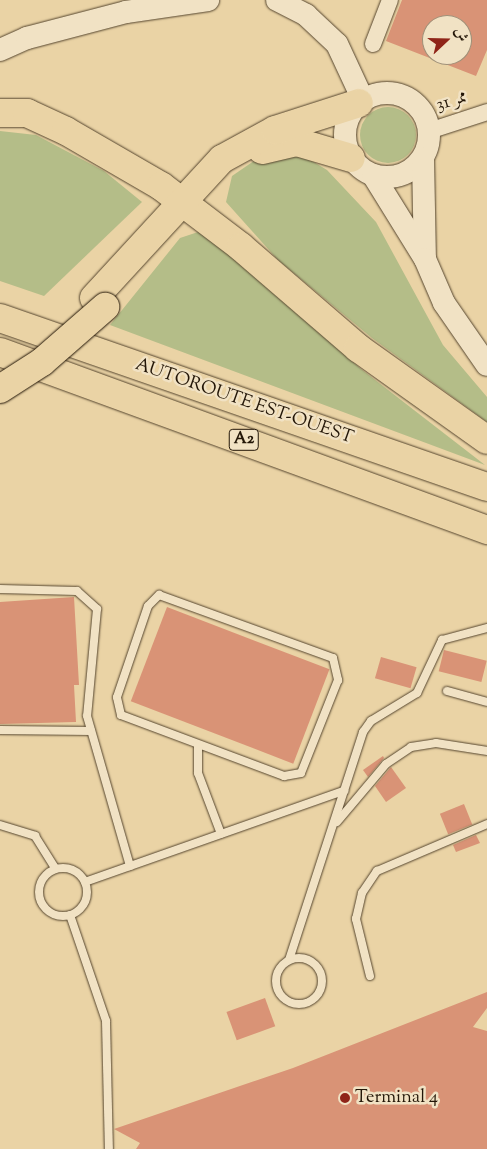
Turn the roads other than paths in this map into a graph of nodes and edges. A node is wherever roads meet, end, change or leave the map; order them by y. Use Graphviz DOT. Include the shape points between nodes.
graph roads {
  1 [pos="208,0"];
  2 [pos="390,0"];
  3 [pos="284,1"];
  4 [pos="373,44"];
  5 [pos="0,50"];
  6 [pos="361,102"];
  7 [pos="487,112"];
  8 [pos="0,113"];
  9 [pos="429,131"];
  10 [pos="351,158"];
  11 [pos="423,158"];
  12 [pos="374,175"];
  13 [pos="186,204"];
  14 [pos="425,259"];
  15 [pos="100,302"];
  16 [pos="0,318"];
  17 [pos="0,352"];
  18 [pos="487,365"];
  19 [pos="0,372"];
  20 [pos="0,389"];
  21 [pos="487,440"];
  22 [pos="487,487"];
  23 [pos="487,530"];
  24 [pos="0,589"];
  25 [pos="487,628"];
  26 [pos="447,691"];
  27 [pos="487,702"];
  28 [pos="0,730"];
  29 [pos="90,731"];
  30 [pos="198,746"];
  31 [pos="487,751"];
  32 [pos="344,791"];
  33 [pos="487,824"];
  34 [pos="0,826"];
  35 [pos="334,826"];
  36 [pos="221,834"];
  37 [pos="130,866"];
  38 [pos="55,868"];
  39 [pos="85,882"];
  40 [pos="70,915"];
  41 [pos="289,960"];
  42 [pos="370,976"];
  43 [pos="109,1149"];
  1 -- 5 [label="main road" via="126,12 27,38"];
  2 -- 4 [label="street"];
  3 -- 6 [label="main road" via="337,44"];
  6 -- 9 [label="main road" via="386,93 410,100 419,108"];
  6 -- 10 [label="main road" via="346,129"];
  6 -- 13 [label="highway" via="256,138 215,165"];
  7 -- 9 [label="street, ممر 31"];
  8 -- 13 [label="highway" via="27,114 66,131"];
  9 -- 11 [label="main road"];
  10 -- 12 [label="main road"];
  10 -- 13 [label="highway" via="313,144 279,144 228,168"];
  11 -- 12 [label="main road" via="401,175"];
  11 -- 14 [label="main road"];
  12 -- 14 [label="main road"];
  13 -- 15 [label="highway"];
  13 -- 21 [label="highway" via="358,348"];
  14 -- 18 [label="main road" via="444,303"];
  15 -- 19 [label="highway"];
  15 -- 20 [label="highway, bridge" via="42,362"];
  16 -- 22 [label="highway, AUTOROUTE EST-OUEST / A2"];
  17 -- 23 [label="highway, AUTOROUTE EST-OUEST / A2"];
  24 -- 29 [label="lane" via="68,589 93,601 100,619 87,701"];
  25 -- 32 [label="lane" via="442,640 417,692 366,726"];
  26 -- 27 [label="lane"];
  28 -- 29 [label="lane"];
  29 -- 37 [label="lane"];
  30 -- 30 [label="lane" via="132,723 118,710 117,697 154,597 164,595 328,654 336,662 338,680 301,773 284,776"];
  30 -- 36 [label="lane" via="198,773"];
  31 -- 35 [label="lane" via="436,743 411,747 386,764"];
  32 -- 35 [label="lane"];
  32 -- 36 [label="lane"];
  33 -- 42 [label="lane" via="377,871 362,893 356,919"];
  34 -- 38 [label="lane" via="35,836"];
  35 -- 41 [label="lane"];
  36 -- 37 [label="lane"];
  37 -- 39 [label="lane"];
  38 -- 39 [label="lane" via="72,869"];
  38 -- 40 [label="lane" via="42,879 38,895 46,910"];
  39 -- 40 [label="lane" via="83,906"];
  40 -- 43 [label="lane" via="106,1021"];
  41 -- 41 [label="lane" via="278,970 279,994 292,1004 308,1003 320,992 318,969 306,959"];
}
